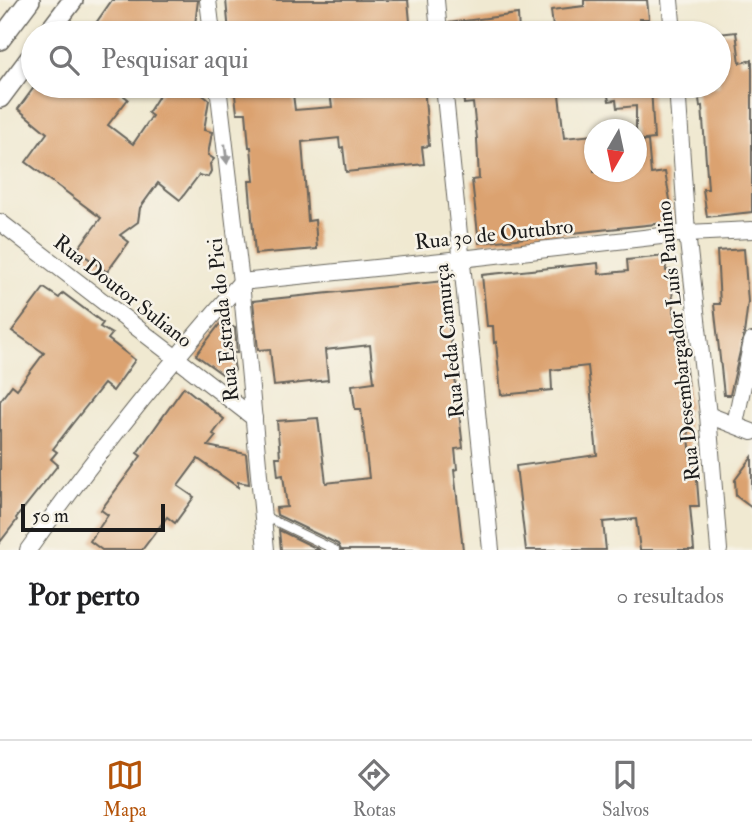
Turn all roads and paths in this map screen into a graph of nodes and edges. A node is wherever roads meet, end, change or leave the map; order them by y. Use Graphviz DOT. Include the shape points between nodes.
graph roads {
  1 [pos="30,0"];
  2 [pos="73,0"];
  3 [pos="208,0"];
  4 [pos="436,0"];
  5 [pos="670,0"];
  6 [pos="57,21"];
  7 [pos="211,21"];
  8 [pos="438,21"];
  9 [pos="672,21"];
  10 [pos="0,40"];
  11 [pos="21,70"];
  12 [pos="0,98"];
  13 [pos="219,98"];
  14 [pos="445,98"];
  15 [pos="678,98"];
  16 [pos="0,222"];
  17 [pos="752,230"];
  18 [pos="687,233"];
  19 [pos="461,260"];
  20 [pos="241,282"];
  21 [pos="752,341"];
  22 [pos="175,359"];
  23 [pos="708,415"];
  24 [pos="254,418"];
  25 [pos="735,424"];
  26 [pos="752,432"];
  27 [pos="262,515"];
  28 [pos="29,550"];
  29 [pos="267,550"];
  30 [pos="335,550"];
  31 [pos="491,550"];
  32 [pos="719,550"];
  1 -- 10 [label="street"];
  2 -- 6 [label="street"];
  3 -- 7 [label="street"];
  4 -- 8 [label="street"];
  5 -- 9 [label="street"];
  11 -- 12 [label="street"];
  13 -- 20 [label="street, Rua Estrada do Pici, one-way"];
  14 -- 19 [label="street, Rua Ieda Camurça"];
  15 -- 18 [label="street, Rua Desembargador Luís Paulino"];
  16 -- 22 [label="street, Rua Doutor Suliano"];
  17 -- 18 [label="street, Rua 30 de Outubro"];
  18 -- 19 [label="street, Rua 30 de Outubro"];
  18 -- 23 [label="street, Rua Desembargador Luís Paulino"];
  19 -- 20 [label="street, Rua 30 de Outubro"];
  19 -- 31 [label="street, Rua Ieda Camurça"];
  20 -- 22 [label="street"];
  20 -- 24 [label="street, Rua Estrada do Pici"];
  21 -- 25 [label="street"];
  22 -- 24 [label="street, Rua Doutor Suliano"];
  22 -- 28 [label="street"];
  23 -- 25 [label="street"];
  23 -- 32 [label="street, Rua Desembargador Luís Paulino"];
  24 -- 27 [label="street, Rua Estrada do Pici"];
  25 -- 26 [label="street"];
  27 -- 29 [label="street, Rua Estrada do Pici"];
  27 -- 30 [label="lane"];
}
